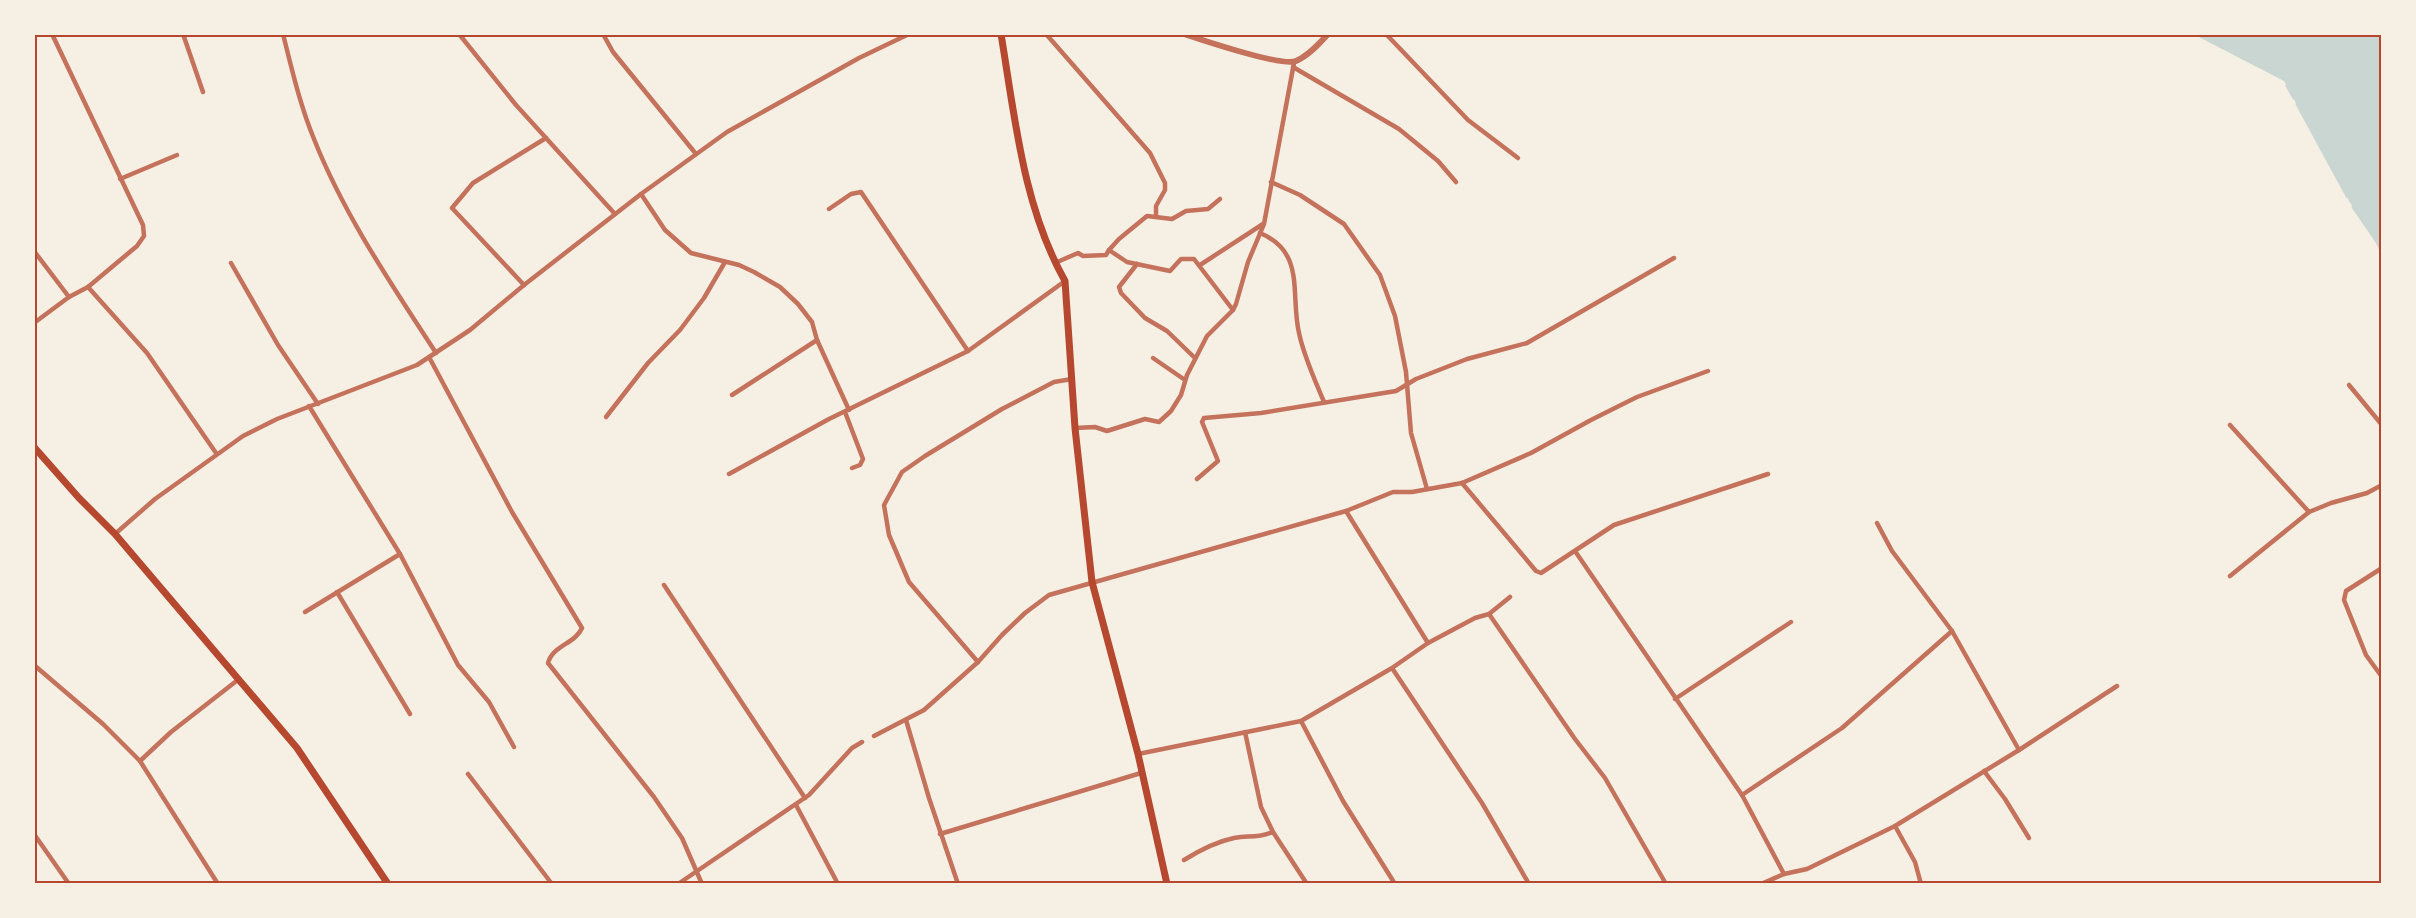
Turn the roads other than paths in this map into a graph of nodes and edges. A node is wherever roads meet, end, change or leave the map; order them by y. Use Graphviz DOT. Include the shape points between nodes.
graph roads {
  1 [pos="52,34"];
  2 [pos="183,34"];
  3 [pos="282,34"];
  4 [pos="459,34"];
  5 [pos="603,34"];
  6 [pos="909,34"];
  7 [pos="1001,34"];
  8 [pos="1046,34"];
  9 [pos="1184,34"];
  10 [pos="1328,34"];
  11 [pos="1386,34"];
  12 [pos="1293,65"];
  13 [pos="202,92"];
  14 [pos="546,138"];
  15 [pos="696,153"];
  16 [pos="177,155"];
  17 [pos="1518,158"];
  18 [pos="120,179"];
  19 [pos="1271,182"];
  20 [pos="1456,182"];
  21 [pos="641,194"];
  22 [pos="1220,199"];
  23 [pos="829,209"];
  24 [pos="615,214"];
  25 [pos="1156,216"];
  26 [pos="1264,224"];
  27 [pos="1260,233"];
  28 [pos="1109,250"];
  29 [pos="34,251"];
  30 [pos="1674,258"];
  31 [pos="725,261"];
  32 [pos="231,263"];
  33 [pos="1055,263"];
  34 [pos="1137,264"];
  35 [pos="1200,265"];
  36 [pos="1065,281"];
  37 [pos="524,285"];
  38 [pos="88,287"];
  39 [pos="69,297"];
  40 [pos="1233,310"];
  41 [pos="34,323"];
  42 [pos="817,340"];
  43 [pos="968,351"];
  44 [pos="436,353"];
  45 [pos="429,357"];
  46 [pos="1153,358"];
  47 [pos="1195,358"];
  48 [pos="1708,371"];
  49 [pos="1072,380"];
  50 [pos="1185,380"];
  51 [pos="2349,385"];
  52 [pos="1406,386"];
  53 [pos="732,395"];
  54 [pos="1324,402"];
  55 [pos="318,404"];
  56 [pos="309,406"];
  57 [pos="847,411"];
  58 [pos="606,417"];
  59 [pos="2230,425"];
  60 [pos="2382,425"];
  61 [pos="1075,428"];
  62 [pos="34,447"];
  63 [pos="216,453"];
  64 [pos="852,468"];
  65 [pos="729,474"];
  66 [pos="1768,474"];
  67 [pos="1197,479"];
  68 [pos="1462,483"];
  69 [pos="2382,485"];
  70 [pos="1427,489"];
  71 [pos="1346,512"];
  72 [pos="2309,512"];
  73 [pos="1877,524"];
  74 [pos="115,534"];
  75 [pos="1575,551"];
  76 [pos="400,554"];
  77 [pos="2382,568"];
  78 [pos="2230,576"];
  79 [pos="1092,582"];
  80 [pos="664,585"];
  81 [pos="337,592"];
  82 [pos="1510,597"];
  83 [pos="305,612"];
  84 [pos="1489,614"];
  85 [pos="1791,622"];
  86 [pos="1952,631"];
  87 [pos="1428,643"];
  88 [pos="978,662"];
  89 [pos="34,665"];
  90 [pos="1392,668"];
  91 [pos="2382,678"];
  92 [pos="239,679"];
  93 [pos="2117,686"];
  94 [pos="1675,699"];
  95 [pos="410,714"];
  96 [pos="906,720"];
  97 [pos="1301,721"];
  98 [pos="1245,732"];
  99 [pos="874,736"];
  100 [pos="862,742"];
  101 [pos="514,747"];
  102 [pos="2019,750"];
  103 [pos="1138,754"];
  104 [pos="140,761"];
  105 [pos="1984,771"];
  106 [pos="1141,773"];
  107 [pos="468,774"];
  108 [pos="1742,795"];
  109 [pos="805,798"];
  110 [pos="796,806"];
  111 [pos="1895,826"];
  112 [pos="1272,832"];
  113 [pos="34,834"];
  114 [pos="940,834"];
  115 [pos="2029,838"];
  116 [pos="1184,860"];
  117 [pos="695,873"];
  118 [pos="1784,874"];
  119 [pos="1772,878"];
  120 [pos="69,884"];
  121 [pos="218,884"];
  122 [pos="388,884"];
  123 [pos="552,884"];
  124 [pos="678,884"];
  125 [pos="702,884"];
  126 [pos="838,884"];
  127 [pos="958,884"];
  128 [pos="1167,884"];
  129 [pos="1307,884"];
  130 [pos="1395,884"];
  131 [pos="1529,884"];
  132 [pos="1666,884"];
  133 [pos="1761,884"];
  134 [pos="1775,884"];
  135 [pos="1921,884"];
  1 -- 18 [label="street"];
  2 -- 13 [label="street"];
  3 -- 44 [label="street" via="299,98 334,184"];
  4 -- 14 [label="street"];
  5 -- 15 [label="street"];
  6 -- 15 [label="street" via="859,58"];
  7 -- 33 [label="main road" via="1027,183"];
  8 -- 25 [label="street" via="1150,153 1165,183"];
  9 -- 12 [label="street"];
  10 -- 12 [label="street"];
  11 -- 17 [label="street" via="1468,120"];
  12 -- 19 [label="street"];
  12 -- 20 [label="street" via="1399,129 1438,161"];
  14 -- 24 [label="street"];
  14 -- 37 [label="street" via="473,183 452,208"];
  15 -- 21 [label="street"];
  16 -- 18 [label="street"];
  18 -- 38 [label="street" via="143,225 144,236"];
  19 -- 26 [label="street"];
  19 -- 52 [label="street" via="1300,195 1344,224 1380,275 1395,316"];
  21 -- 24 [label="street"];
  21 -- 31 [label="street" via="665,230 691,252"];
  22 -- 25 [label="street" via="1208,209 1186,211 1172,219"];
  23 -- 43 [label="street" via="861,192"];
  24 -- 37 [label="street"];
  25 -- 28 [label="street" via="1147,216"];
  26 -- 27 [label="street"];
  26 -- 35 [label="street"];
  27 -- 40 [label="street"];
  27 -- 54 [label="street" via="1284,249 1291,264 1299,333"];
  28 -- 33 [label="street" via="1106,255 1078,254"];
  28 -- 34 [label="street"];
  29 -- 39 [label="street"];
  30 -- 52 [label="street" via="1527,343 1467,360"];
  31 -- 42 [label="street" via="780,287 812,322"];
  31 -- 58 [label="street" via="680,330"];
  32 -- 55 [label="street" via="278,345"];
  33 -- 36 [label="main road"];
  34 -- 35 [label="street" via="1170,271 1181,259 1194,259"];
  34 -- 47 [label="street" via="1119,287 1122,293 1145,318 1167,331"];
  35 -- 40 [label="street"];
  36 -- 43 [label="street"];
  36 -- 49 [label="main road"];
  37 -- 44 [label="street"];
  38 -- 39 [label="street"];
  38 -- 63 [label="street" via="147,352"];
  39 -- 41 [label="street"];
  40 -- 47 [label="street" via="1207,336"];
  42 -- 53 [label="street"];
  42 -- 57 [label="street"];
  43 -- 57 [label="street"];
  44 -- 45 [label="street"];
  45 -- 55 [label="street"];
  45 -- 117 [label="street" via="513,512 582,628 579,635 551,654 548,663 654,797 682,838"];
  46 -- 50 [label="street"];
  47 -- 50 [label="street"];
  48 -- 68 [label="street" via="1637,398 1531,453"];
  49 -- 61 [label="main road"];
  49 -- 88 [label="street" via="1054,382 925,456 902,472 884,505 889,535 909,582"];
  50 -- 61 [label="street" via="1181,395 1159,422 1145,419 1107,431"];
  51 -- 60 [label="street"];
  52 -- 54 [label="street" via="1378,395"];
  52 -- 70 [label="street" via="1411,432"];
  54 -- 67 [label="street" via="1204,418 1202,422 1218,461"];
  55 -- 56 [label="street"];
  56 -- 63 [label="street"];
  56 -- 76 [label="street"];
  57 -- 64 [label="street" via="863,459"];
  57 -- 65 [label="street"];
  59 -- 72 [label="street"];
  61 -- 79 [label="main road"];
  62 -- 74 [label="main road"];
  63 -- 74 [label="street"];
  66 -- 75 [label="street" via="1614,525"];
  68 -- 70 [label="street"];
  68 -- 75 [label="street" via="1536,571 1546,571"];
  69 -- 72 [label="street"];
  70 -- 71 [label="street" via="1393,492"];
  71 -- 79 [label="street"];
  71 -- 87 [label="street"];
  72 -- 78 [label="street"];
  73 -- 86 [label="street" via="1892,551"];
  74 -- 92 [label="main road"];
  75 -- 94 [label="street"];
  76 -- 81 [label="street"];
  76 -- 101 [label="street" via="458,665 489,702"];
  77 -- 91 [label="street" via="2346,591 2344,600 2366,655"];
  79 -- 88 [label="street" via="1049,595 1002,635"];
  79 -- 103 [label="main road"];
  80 -- 109 [label="street"];
  81 -- 83 [label="street"];
  81 -- 95 [label="street"];
  82 -- 84 [label="street"];
  84 -- 87 [label="street"];
  84 -- 132 [label="street" via="1605,778"];
  85 -- 94 [label="street"];
  86 -- 102 [label="street"];
  86 -- 108 [label="street" via="1842,728"];
  87 -- 90 [label="street"];
  88 -- 96 [label="street" via="924,710"];
  89 -- 104 [label="street"];
  90 -- 97 [label="street"];
  90 -- 131 [label="street" via="1482,803"];
  92 -- 104 [label="street"];
  92 -- 122 [label="main road" via="297,748"];
  93 -- 102 [label="street"];
  94 -- 108 [label="street"];
  96 -- 99 [label="street"];
  96 -- 114 [label="street"];
  97 -- 98 [label="street"];
  97 -- 130 [label="street" via="1343,801"];
  98 -- 103 [label="street"];
  98 -- 112 [label="street" via="1261,807"];
  100 -- 109 [label="street"];
  102 -- 105 [label="street"];
  103 -- 106 [label="main road"];
  104 -- 121 [label="street"];
  105 -- 111 [label="street"];
  105 -- 115 [label="street"];
  106 -- 114 [label="street"];
  106 -- 128 [label="main road"];
  107 -- 123 [label="street"];
  108 -- 118 [label="street"];
  109 -- 110 [label="street"];
  110 -- 117 [label="street"];
  110 -- 126 [label="street"];
  111 -- 118 [label="street" via="1807,869"];
  111 -- 135 [label="street" via="1915,862"];
  112 -- 116 [label="street" via="1259,838 1237,838 1207,846"];
  112 -- 129 [label="street"];
  113 -- 120 [label="street"];
  114 -- 127 [label="street"];
  117 -- 124 [label="street"];
  117 -- 125 [label="street"];
  118 -- 119 [label="street"];
  119 -- 133 [label="street"];
  119 -- 134 [label="street"];
}
